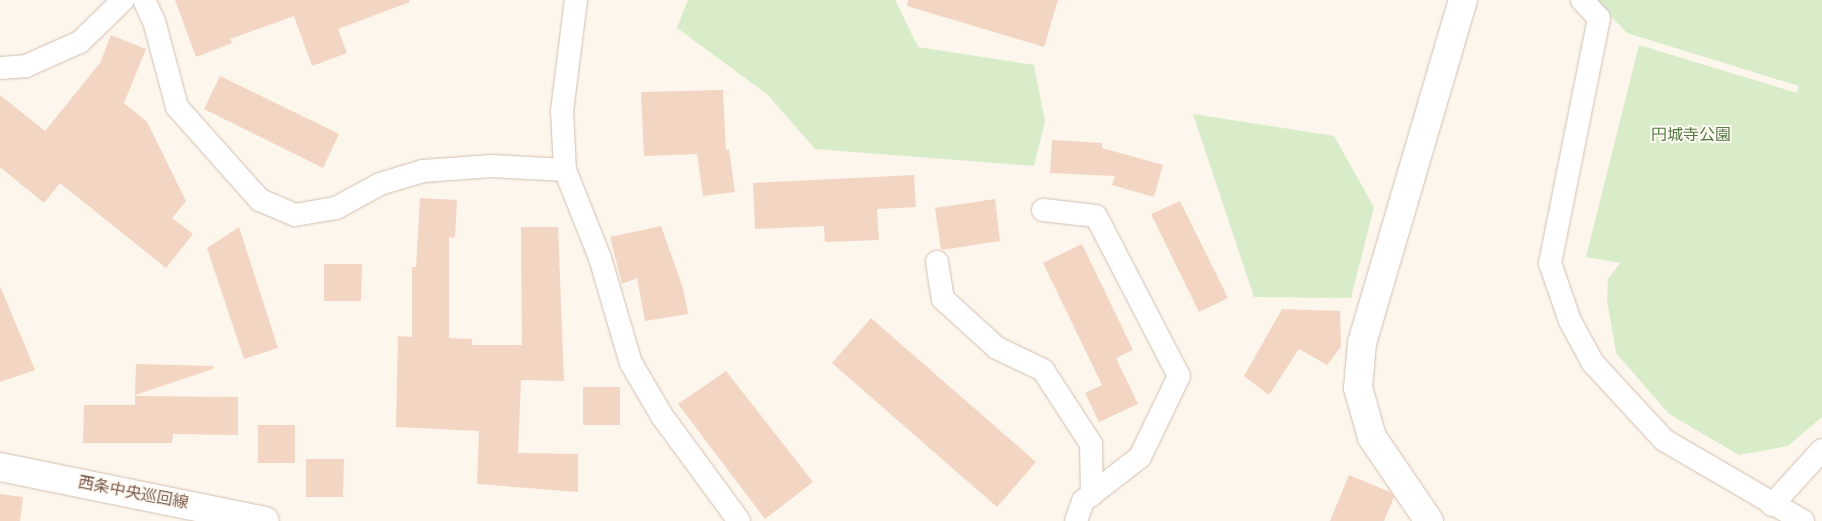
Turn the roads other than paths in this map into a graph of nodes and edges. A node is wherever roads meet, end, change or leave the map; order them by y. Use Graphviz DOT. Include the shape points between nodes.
graph roads {
  1 [pos="123,0"];
  2 [pos="144,0"];
  3 [pos="576,0"];
  4 [pos="1463,0"];
  5 [pos="1582,0"];
  6 [pos="0,68"];
  7 [pos="565,170"];
  8 [pos="1043,210"];
  9 [pos="936,262"];
  10 [pos="1822,450"];
  11 [pos="0,467"];
  12 [pos="1092,495"];
  13 [pos="1772,505"];
  14 [pos="265,521"];
  15 [pos="739,521"];
  16 [pos="1076,521"];
  17 [pos="1429,521"];
  18 [pos="1802,521"];
  1 -- 6 [label="street" via="80,42 26,66"];
  2 -- 7 [label="street" via="154,21 177,107 260,200 295,215 336,208 380,184 423,171 492,166"];
  3 -- 7 [label="street" via="562,111"];
  4 -- 17 [label="street" via="1362,343 1358,388 1372,437"];
  5 -- 13 [label="street" via="1599,18 1550,263 1570,321 1593,364 1664,440"];
  7 -- 15 [label="street" via="600,258 632,363 662,416"];
  8 -- 12 [label="street" via="1096,216 1179,376 1140,458"];
  9 -- 12 [label="street" via="943,299 997,348 1043,370 1091,444"];
  10 -- 13 [label="street"];
  11 -- 14 [label="street, 西条中央巡回線"];
  12 -- 16 [label="street" via="1083,501"];
  13 -- 18 [label="street"];
}
